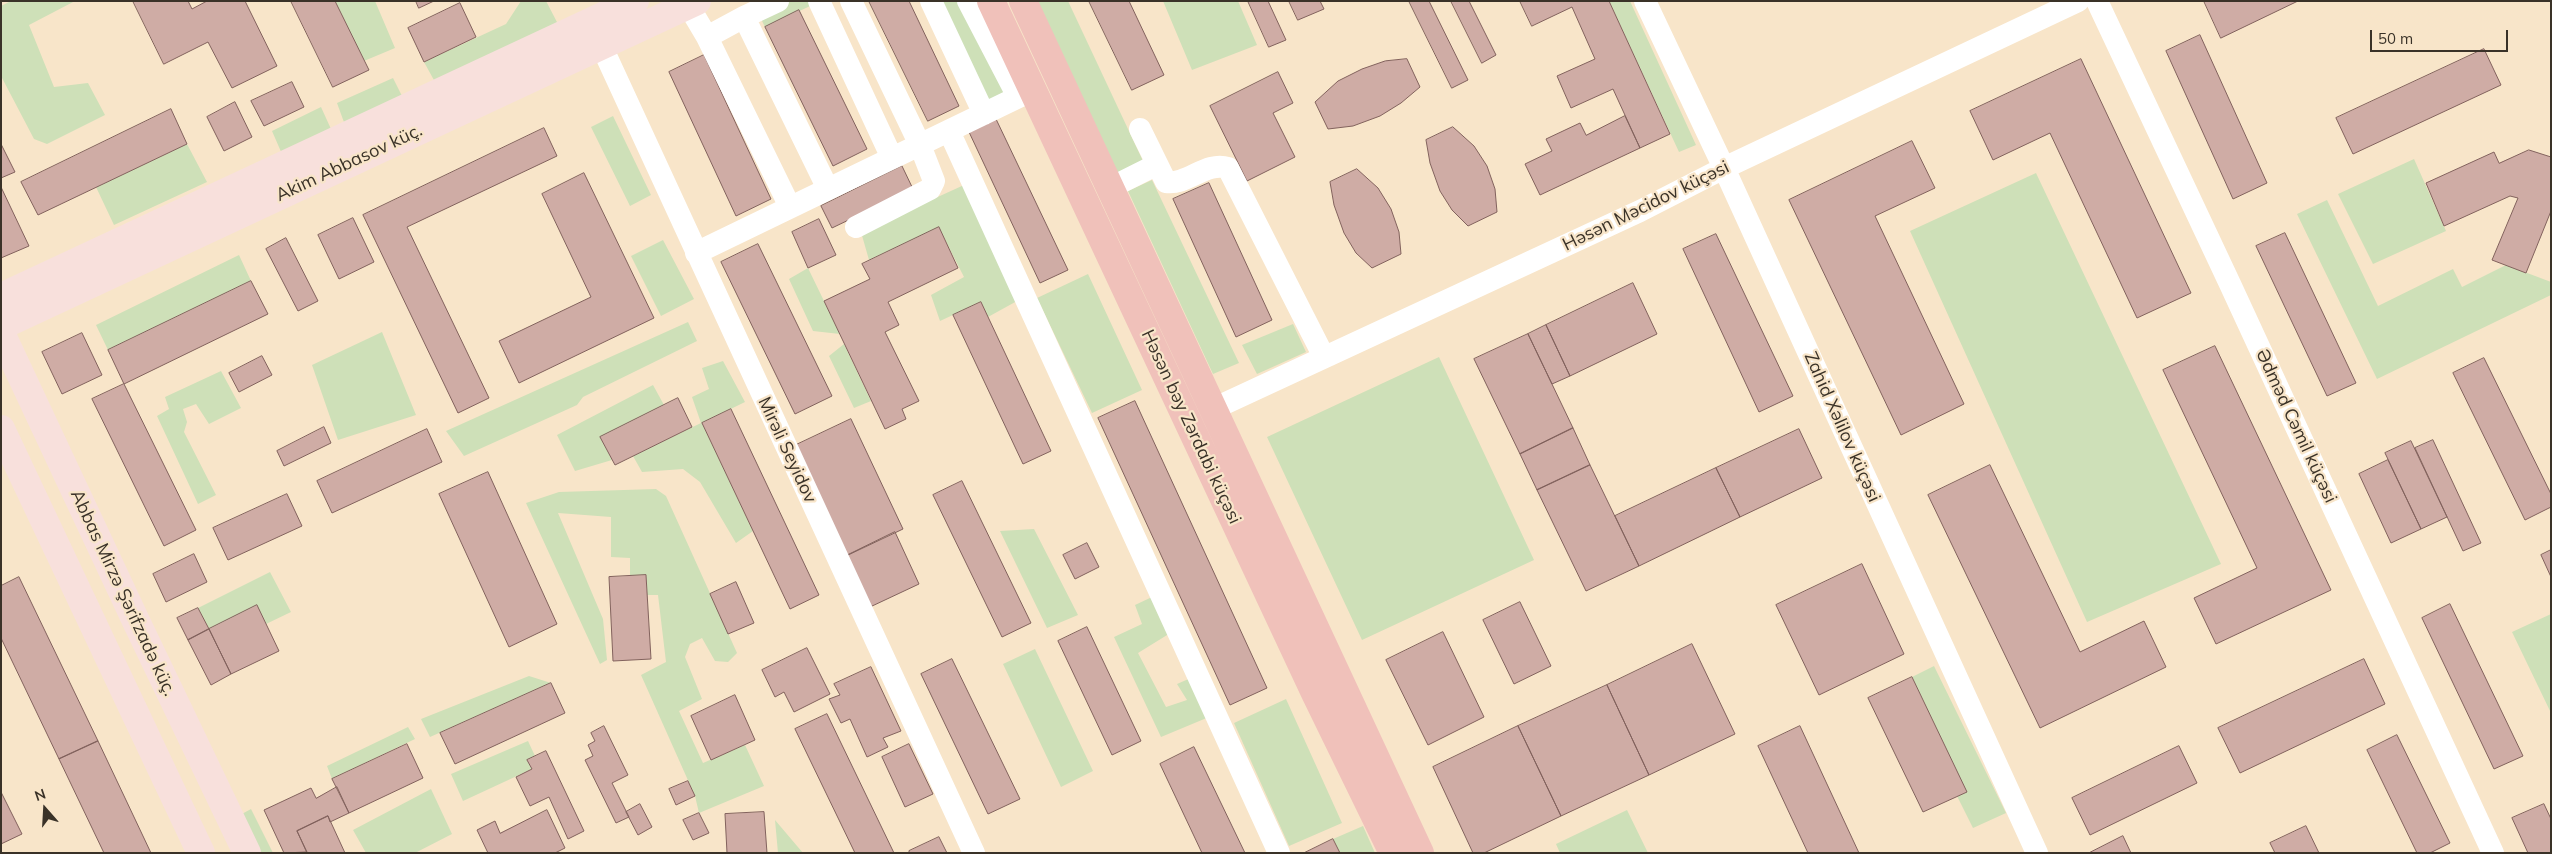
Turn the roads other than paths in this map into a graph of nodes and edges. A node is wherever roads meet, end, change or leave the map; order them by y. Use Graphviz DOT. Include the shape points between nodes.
graph roads {
  1 [pos="635,1"];
  2 [pos="778,1"];
  3 [pos="819,1"];
  4 [pos="851,1"];
  5 [pos="931,1"];
  6 [pos="968,1"];
  7 [pos="991,1"];
  8 [pos="1023,1"];
  9 [pos="1645,1"];
  10 [pos="2078,1"];
  11 [pos="2097,1"];
  12 [pos="690,3"];
  13 [pos="744,17"];
  14 [pos="707,37"];
  15 [pos="602,47"];
  16 [pos="1026,94"];
  17 [pos="984,114"];
  18 [pos="1140,130"];
  19 [pos="949,131"];
  20 [pos="920,145"];
  21 [pos="892,158"];
  22 [pos="1156,165"];
  23 [pos="1724,168"];
  24 [pos="1110,188"];
  25 [pos="828,189"];
  26 [pos="790,208"];
  27 [pos="856,227"];
  28 [pos="696,253"];
  29 [pos="1,296"];
  30 [pos="1,326"];
  31 [pos="1,333"];
  32 [pos="1324,357"];
  33 [pos="1213,409"];
  34 [pos="1,429"];
  35 [pos="201,853"];
  36 [pos="247,853"];
  37 [pos="974,853"];
  38 [pos="1279,853"];
  39 [pos="1393,853"];
  40 [pos="1420,853"];
  41 [pos="2037,853"];
  42 [pos="2493,853"];
  1 -- 29 [label="main road, Akim Abbasov küç."];
  2 -- 13 [label="street"];
  3 -- 21 [label="street"];
  4 -- 20 [label="street"];
  5 -- 17 [label="street"];
  6 -- 16 [label="street"];
  7 -- 16 [label="main road, Həsən bəy Zərdabi küçəsi"];
  8 -- 24 [label="main road, Həsən bəy Zərdabi küçəsi"];
  9 -- 23 [label="street, Zahid Xəlilov küçəsi"];
  10 -- 23 [label="street, Həsən Məcidov küçəsi"];
  11 -- 42 [label="street, Ədməd Cəmil küçəsi"];
  12 -- 14 [label="street"];
  12 -- 15 [label="main road, Akim Abbasov küç."];
  13 -- 14 [label="street"];
  13 -- 25 [label="street"];
  14 -- 26 [label="street"];
  15 -- 28 [label="street, Mirəli Seyidov"];
  15 -- 30 [label="main road, Akim Abbasov küç."];
  16 -- 17 [label="street"];
  16 -- 39 [label="main road, Həsən bəy Zərdabi küçəsi"];
  17 -- 19 [label="street"];
  18 -- 22 [label="street"];
  19 -- 20 [label="street"];
  19 -- 38 [label="street"];
  20 -- 21 [label="street"];
  20 -- 27 [label="street" via="934,181 930,189"];
  21 -- 25 [label="street"];
  22 -- 24 [label="street"];
  22 -- 32 [label="street" via="1166,182 1175,184 1220,165 1228,168"];
  23 -- 32 [label="street, Həsən Məcidov küçəsi" via="1640,211"];
  23 -- 41 [label="street, Zahid Xəlilov küçəsi"];
  24 -- 33 [label="main road, Həsən bəy Zərdabi küçəsi"];
  25 -- 26 [label="street"];
  26 -- 28 [label="street"];
  28 -- 37 [label="street, Mirəli Seyidov"];
  31 -- 36 [label="main road, Abbas Mirzə Şərifzadə küç."];
  32 -- 33 [label="street, Həsən Məcidov küçəsi"];
  33 -- 40 [label="main road, Həsən bəy Zərdabi küçəsi"];
  34 -- 35 [label="main road"];
}
